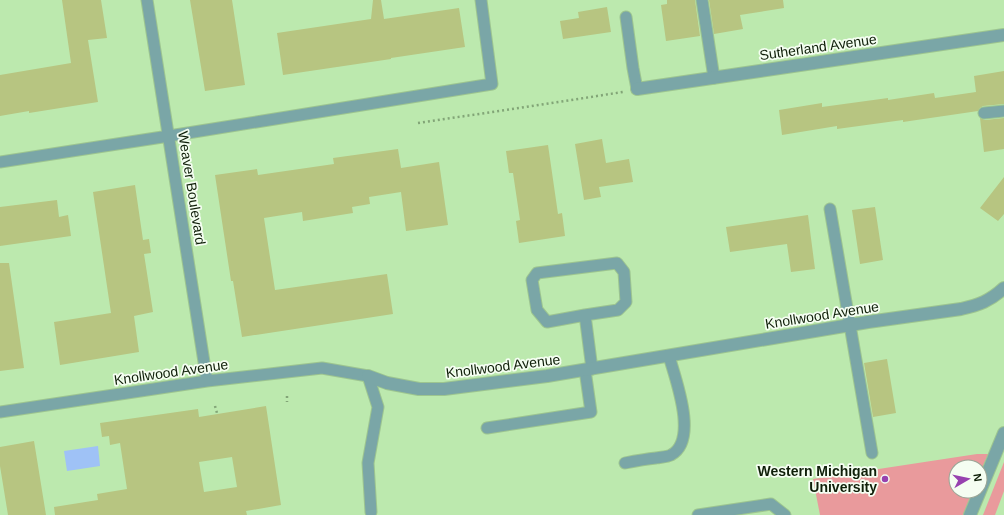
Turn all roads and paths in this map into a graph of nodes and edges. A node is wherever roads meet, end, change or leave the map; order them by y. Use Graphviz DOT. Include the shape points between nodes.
graph roads {
  1 [pos="147,0"];
  2 [pos="481,0"];
  3 [pos="702,0"];
  4 [pos="626,17"];
  5 [pos="1004,35"];
  6 [pos="714,78"];
  7 [pos="637,89"];
  8 [pos="1004,110"];
  9 [pos="984,114"];
  10 [pos="418,123"];
  11 [pos="169,136"];
  12 [pos="0,162"];
  13 [pos="830,209"];
  14 [pos="1004,288"];
  15 [pos="585,315"];
  16 [pos="850,325"];
  17 [pos="669,356"];
  18 [pos="589,369"];
  19 [pos="368,376"];
  20 [pos="207,381"];
  21 [pos="287,396"];
  22 [pos="287,402"];
  23 [pos="215,406"];
  24 [pos="0,412"];
  25 [pos="217,413"];
  26 [pos="486,428"];
  27 [pos="1004,433"];
  28 [pos="872,453"];
  29 [pos="625,463"];
  30 [pos="988,472"];
  31 [pos="977,499"];
  32 [pos="371,512"];
  33 [pos="698,515"];
  34 [pos="785,515"];
  35 [pos="970,515"];
  1 -- 11 [label="lane, Weaver Boulevard"];
  2 -- 11 [label="lane" via="492,84"];
  3 -- 6 [label="lane"];
  4 -- 7 [label="lane"];
  5 -- 6 [label="street, Sutherland Avenue"];
  6 -- 7 [label="street, Sutherland Avenue"];
  7 -- 10 [label="path"];
  8 -- 9 [label="lane"];
  11 -- 12 [label="lane"];
  11 -- 20 [label="lane, Weaver Boulevard"];
  13 -- 16 [label="lane"];
  14 -- 16 [label="street, Knollwood Avenue" via="989,300 961,309"];
  15 -- 15 [label="lane" via="618,310 626,302 624,272 617,263 537,273 532,280 537,310 547,322"];
  15 -- 18 [label="lane"];
  16 -- 17 [label="street, Knollwood Avenue"];
  16 -- 28 [label="lane"];
  17 -- 18 [label="street, Knollwood Avenue"];
  17 -- 29 [label="lane" via="685,420 678,450 670,456"];
  18 -- 19 [label="street, Knollwood Avenue" via="444,389 419,389 387,383"];
  18 -- 26 [label="lane" via="591,412"];
  19 -- 20 [label="lane, Knollwood Avenue" via="322,368"];
  19 -- 32 [label="lane" via="378,407 368,464"];
  20 -- 24 [label="lane, Knollwood Avenue"];
  21 -- 22 [label="path"];
  23 -- 25 [label="path"];
  27 -- 30 [label="street"];
  31 -- 35 [label="street"];
  33 -- 34 [label="lane" via="771,504"];
}
